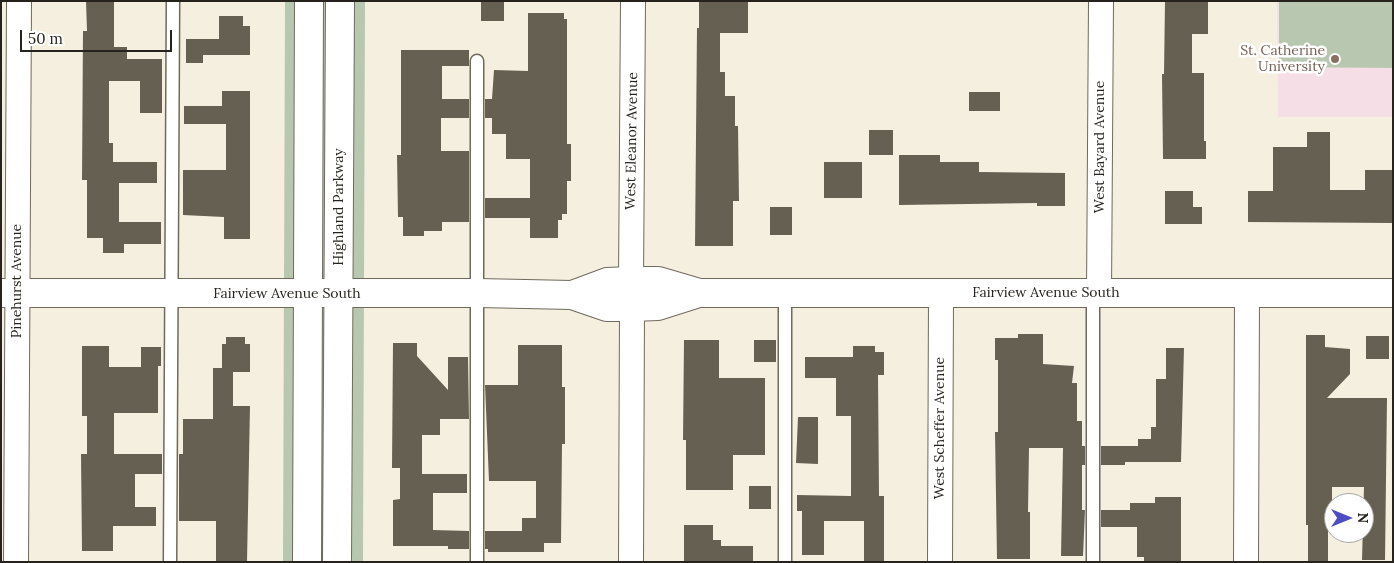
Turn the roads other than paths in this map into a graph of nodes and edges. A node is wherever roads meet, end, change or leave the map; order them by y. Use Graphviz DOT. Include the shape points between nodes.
graph roads {
  1 [pos="19,1"];
  2 [pos="173,1"];
  3 [pos="309,1"];
  4 [pos="340,1"];
  5 [pos="633,1"];
  6 [pos="1101,1"];
  7 [pos="477,61"];
  8 [pos="9,293"];
  9 [pos="308,293"];
  10 [pos="338,293"];
  11 [pos="478,293"];
  12 [pos="785,293"];
  13 [pos="941,293"];
  14 [pos="1096,293"];
  15 [pos="1393,293"];
  16 [pos="172,294"];
  17 [pos="631,294"];
  18 [pos="1247,294"];
  19 [pos="16,562"];
  20 [pos="170,562"];
  21 [pos="307,562"];
  22 [pos="337,562"];
  23 [pos="477,562"];
  24 [pos="631,562"];
  25 [pos="784,562"];
  26 [pos="940,562"];
  27 [pos="1093,562"];
  28 [pos="1246,562"];
  1 -- 8 [label="street, Pinehurst Avenue"];
  2 -- 16 [label="lane"];
  3 -- 9 [label="street"];
  4 -- 10 [label="street, Highland Parkway"];
  5 -- 17 [label="street, West Eleanor Avenue"];
  6 -- 14 [label="street, West Bayard Avenue"];
  7 -- 11 [label="lane"];
  8 -- 16 [label="street, Fairview Avenue South"];
  8 -- 19 [label="street, Pinehurst Avenue"];
  9 -- 10 [label="street, Fairview Avenue South"];
  9 -- 16 [label="street, Fairview Avenue South"];
  9 -- 21 [label="street"];
  10 -- 11 [label="street, Fairview Avenue South"];
  10 -- 22 [label="street, Highland Parkway"];
  11 -- 17 [label="street, Fairview Avenue South" via="572,295 607,282"];
  11 -- 23 [label="lane"];
  12 -- 13 [label="street, Fairview Avenue South"];
  12 -- 17 [label="street, Fairview Avenue South" via="699,293 658,281"];
  12 -- 25 [label="lane"];
  13 -- 14 [label="street, Fairview Avenue South"];
  13 -- 26 [label="street, West Scheffer Avenue"];
  14 -- 18 [label="street, Fairview Avenue South"];
  14 -- 27 [label="lane"];
  15 -- 18 [label="street, Fairview Avenue South"];
  16 -- 20 [label="lane"];
  17 -- 24 [label="street, West Eleanor Avenue"];
  18 -- 28 [label="street"];
}
